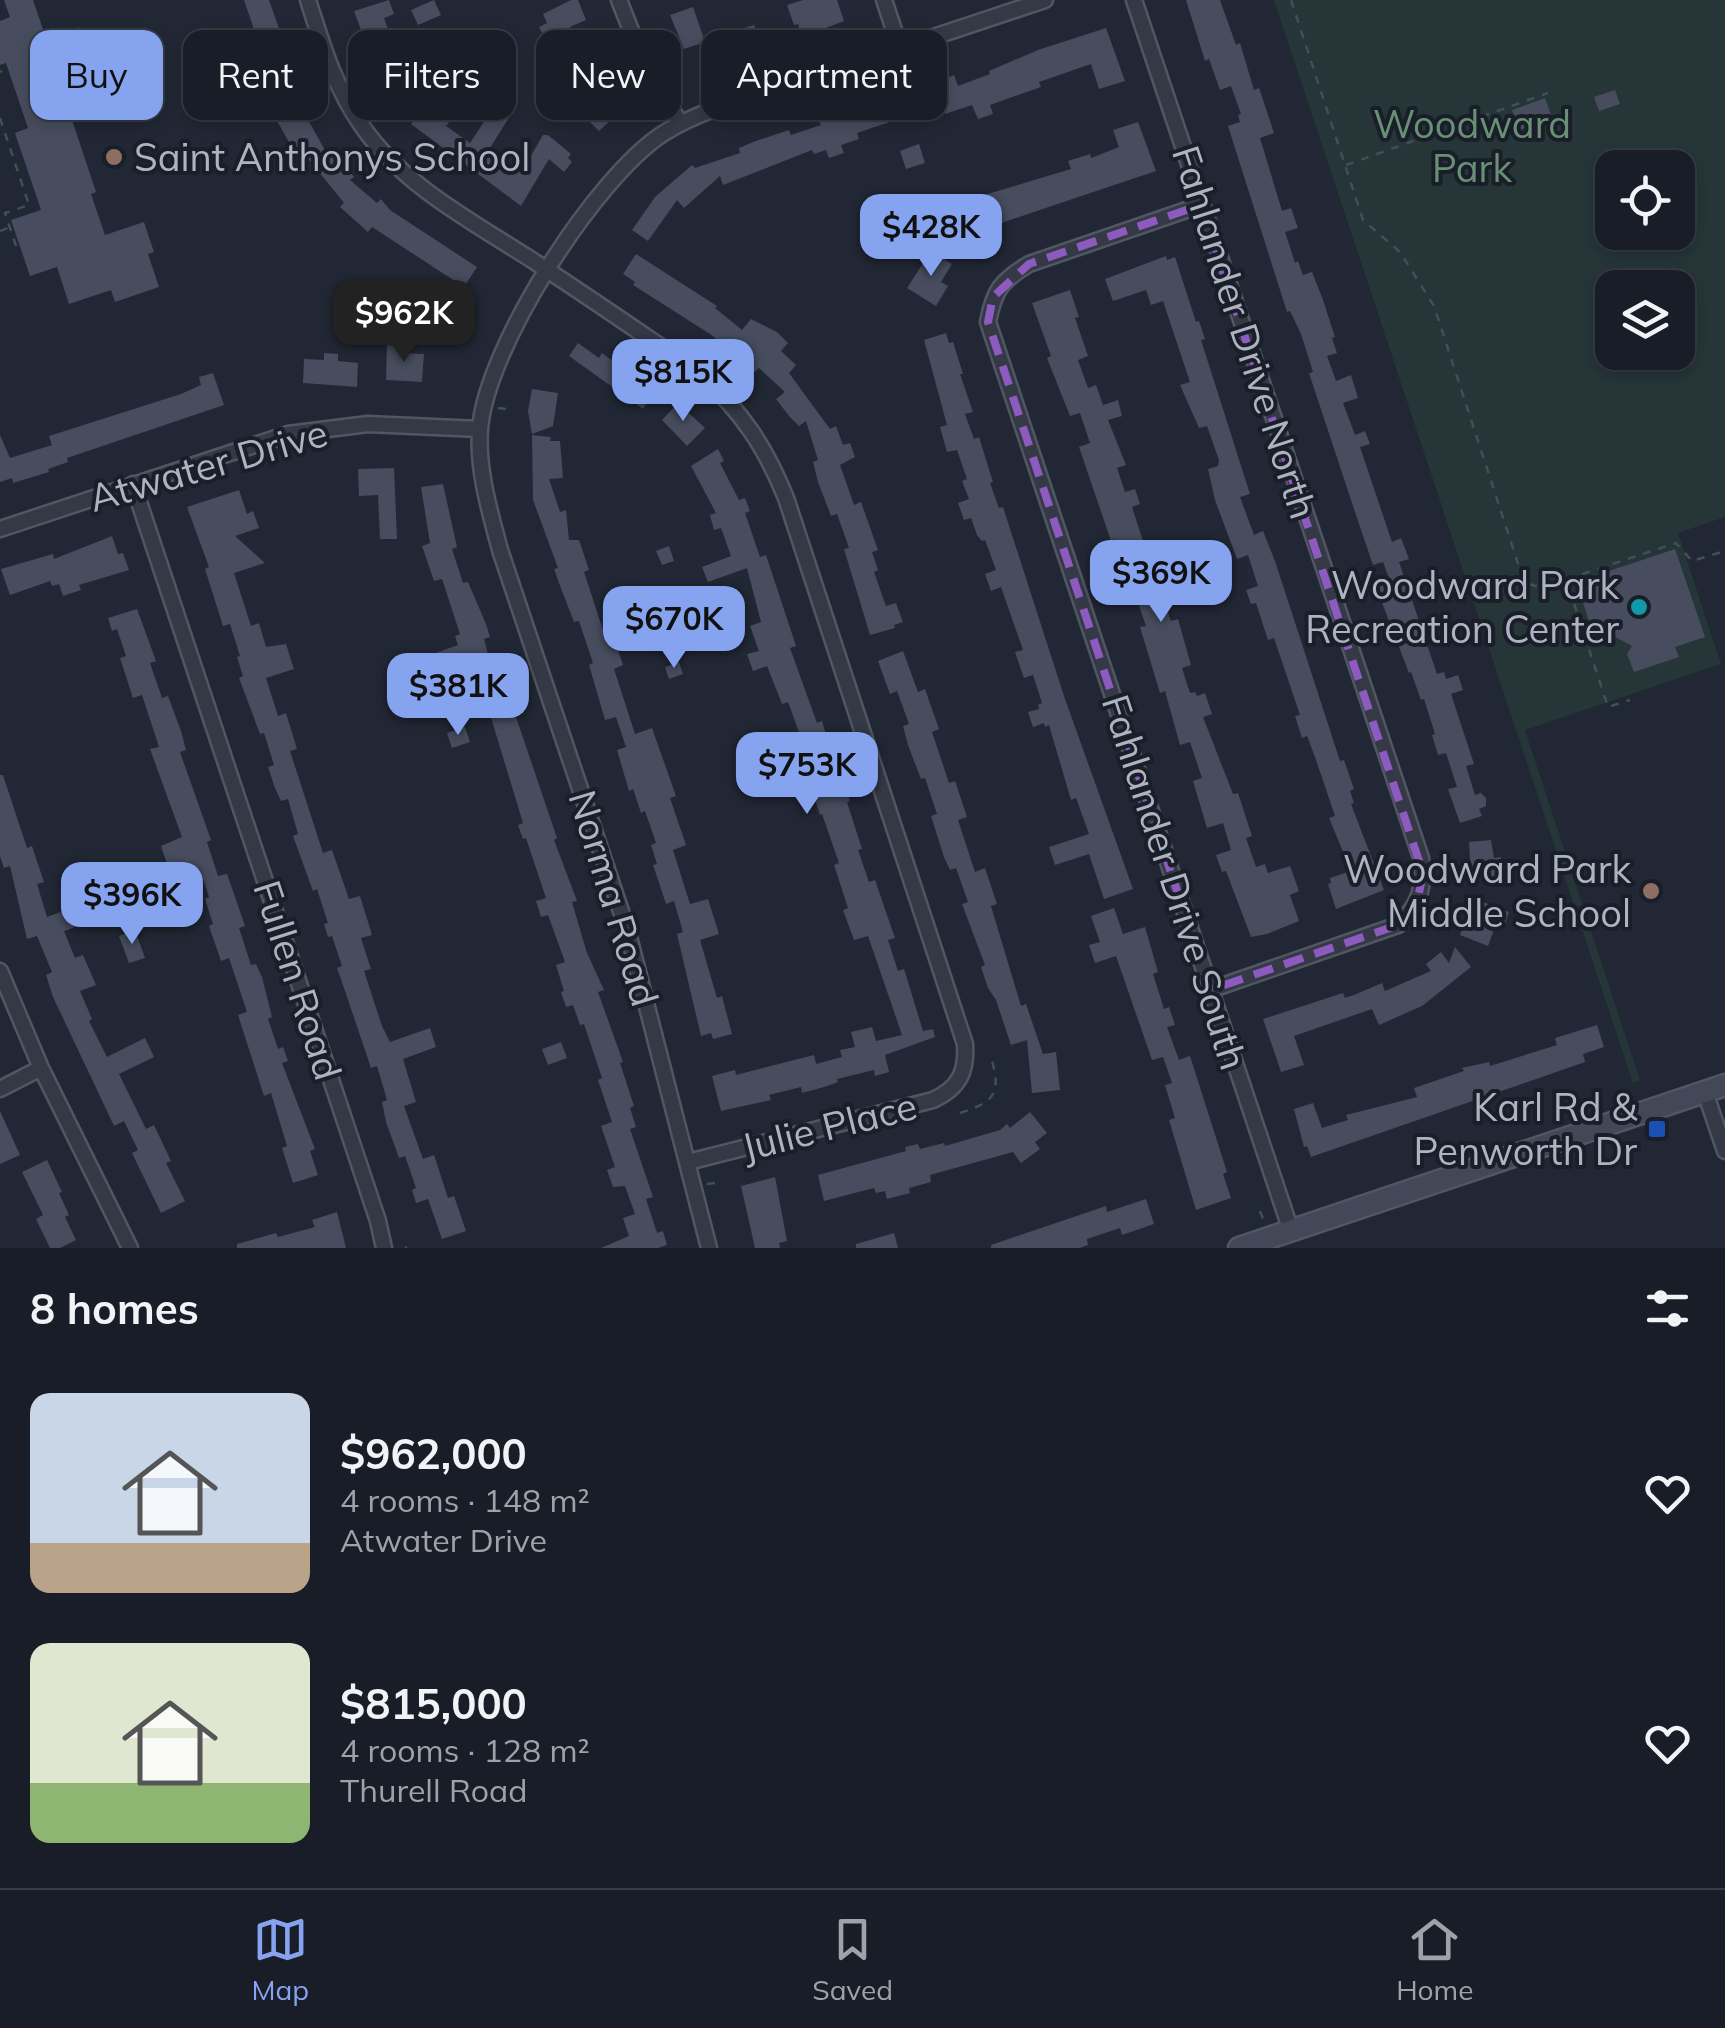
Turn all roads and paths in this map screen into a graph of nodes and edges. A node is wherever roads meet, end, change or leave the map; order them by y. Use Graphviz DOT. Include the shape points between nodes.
graph roads {
  1 [pos="308,0"];
  2 [pos="620,0"];
  3 [pos="884,0"];
  4 [pos="1045,0"];
  5 [pos="1134,0"];
  6 [pos="1292,0"];
  7 [pos="894,30"];
  8 [pos="947,32"];
  9 [pos="1548,93"];
  10 [pos="701,117"];
  11 [pos="0,118"];
  12 [pos="680,124"];
  13 [pos="1345,166"];
  14 [pos="1201,205"];
  15 [pos="9,227"];
  16 [pos="0,231"];
  17 [pos="17,249"];
  18 [pos="548,270"];
  19 [pos="497,408"];
  20 [pos="507,409"];
  21 [pos="480,430"];
  22 [pos="132,484"];
  23 [pos="0,529"];
  24 [pos="1725,551"];
  25 [pos="1566,579"];
  26 [pos="1630,700"];
  27 [pos="0,971"];
  28 [pos="1210,990"];
  29 [pos="992,1061"];
  30 [pos="40,1068"];
  31 [pos="0,1089"];
  32 [pos="1715,1089"];
  33 [pos="960,1113"];
  34 [pos="1725,1151"];
  35 [pos="688,1162"];
  36 [pos="716,1182"];
  37 [pos="705,1184"];
  38 [pos="1260,1211"];
  39 [pos="1264,1220"];
  40 [pos="1290,1231"];
  41 [pos="130,1248"];
  42 [pos="384,1248"];
  43 [pos="710,1248"];
  44 [pos="1239,1248"];
  1 -- 18 [label="street" via="344,98 386,156"];
  2 -- 12 [label="street"];
  3 -- 7 [label="street"];
  4 -- 8 [label="street, Norma Road"];
  5 -- 14 [label="street, Fahlander Drive North"];
  6 -- 13 [label="path"];
  9 -- 13 [label="path"];
  10 -- 12 [label="street, Norma Road"];
  11 -- 15 [label="path" via="29,205 4,213"];
  12 -- 18 [label="street, Norma Road" via="622,168"];
  13 -- 25 [label="path" via="1363,220 1400,252 1434,306 1524,582"];
  14 -- 28 [label="street, Fahlander Drive South" via="1028,264 1007,276 988,322"];
  14 -- 28 [label="street, Fahlander Drive North" via="1423,873 1417,903 1398,924"];
  15 -- 16 [label="path"];
  15 -- 17 [label="path"];
  18 -- 21 [label="street, Norma Road" via="504,344"];
  18 -- 35 [label="street, Julie Place" via="700,374 732,403 771,461 966,1044 962,1076 951,1092 933,1100"];
  19 -- 20 [label="path"];
  21 -- 22 [label="street, Atwater Drive" via="328,427"];
  21 -- 35 [label="street, Norma Road" via="500,550 628,929"];
  22 -- 23 [label="street, Atwater Drive"];
  22 -- 42 [label="street, Fullen Road"];
  24 -- 25 [label="path" via="1692,561 1676,543"];
  25 -- 26 [label="path" via="1608,707"];
  27 -- 30 [label="street"];
  28 -- 40 [label="street, Fahlander Drive South"];
  29 -- 33 [label="path" via="995,1091 986,1103"];
  30 -- 31 [label="street"];
  30 -- 41 [label="street"];
  32 -- 34 [label="street"];
  32 -- 40 [label="main road"];
  35 -- 43 [label="street, Norma Road"];
  36 -- 37 [label="path"];
  38 -- 39 [label="path"];
  40 -- 44 [label="main road"];
}
